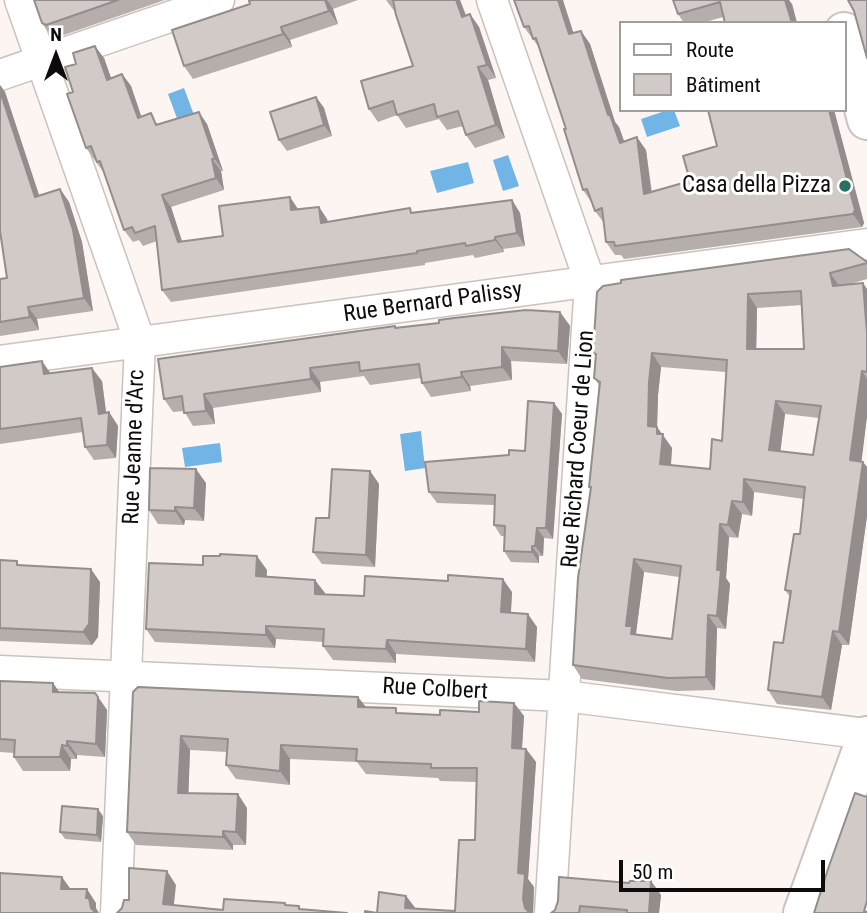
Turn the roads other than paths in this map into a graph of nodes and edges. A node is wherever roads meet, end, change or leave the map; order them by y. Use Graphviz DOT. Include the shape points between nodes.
graph roads {
  1 [pos="20,0"];
  2 [pos="219,0"];
  3 [pos="492,0"];
  4 [pos="836,0"];
  5 [pos="841,21"];
  6 [pos="846,40"];
  7 [pos="41,61"];
  8 [pos="0,75"];
  9 [pos="867,120"];
  10 [pos="867,244"];
  11 [pos="590,282"];
  12 [pos="140,342"];
  13 [pos="0,361"];
  14 [pos="0,671"];
  15 [pos="126,676"];
  16 [pos="564,696"];
  17 [pos="867,735"];
  18 [pos="116,913"];
  19 [pos="550,913"];
  20 [pos="803,913"];
  1 -- 7 [label="street, Rue Jeanne d'Arc"];
  2 -- 7 [label="street"];
  3 -- 11 [label="street, Rue Richard Coeur de Lion"];
  4 -- 5 [label="street"];
  6 -- 9 [label="street"];
  7 -- 8 [label="street"];
  7 -- 12 [label="street, Rue Jeanne d'Arc"];
  10 -- 11 [label="street, Rue Bernard Palissy"];
  11 -- 12 [label="street, Rue Bernard Palissy"];
  11 -- 16 [label="street, Rue Richard Coeur de Lion"];
  12 -- 13 [label="street, Rue Bernard Palissy"];
  12 -- 15 [label="street, Rue Jeanne d'Arc"];
  14 -- 15 [label="street, Rue Colbert"];
  15 -- 16 [label="street, Rue Colbert"];
  15 -- 18 [label="street, Rue Jeanne d'Arc"];
  16 -- 17 [label="street, Rue Colbert"];
  16 -- 19 [label="street, Rue Richard Coeur de Lion"];
  17 -- 20 [label="street"];
}
